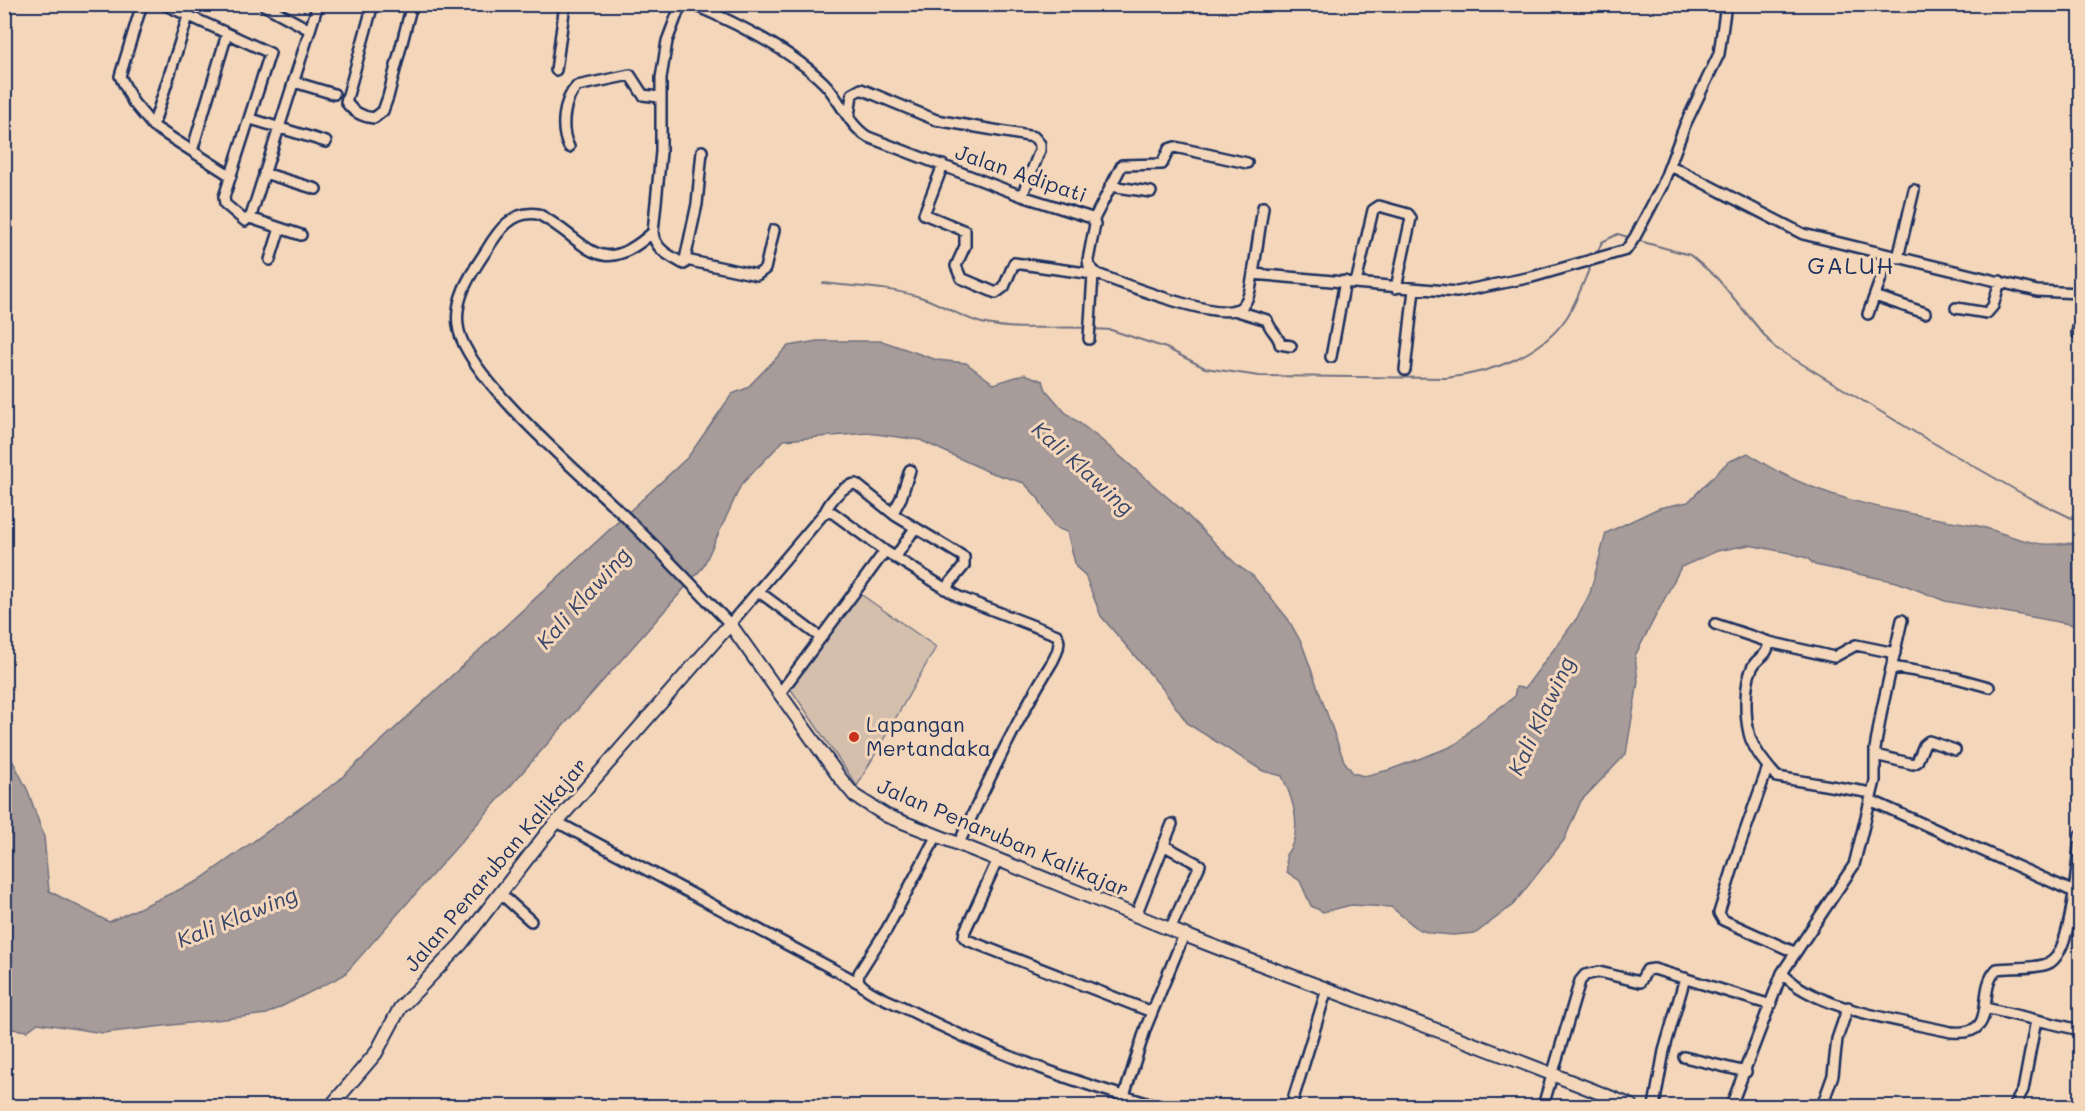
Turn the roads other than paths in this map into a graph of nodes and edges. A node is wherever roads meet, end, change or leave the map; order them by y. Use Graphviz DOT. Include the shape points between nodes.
graph roads {
  1 [pos="142,4"];
  2 [pos="163,4"];
  3 [pos="192,4"];
  4 [pos="262,4"];
  5 [pos="318,4"];
  6 [pos="373,4"];
  7 [pos="412,4"];
  8 [pos="565,4"];
  9 [pos="681,4"];
  10 [pos="692,4"];
  11 [pos="1726,4"];
  12 [pos="276,8"];
  13 [pos="187,15"];
  14 [pos="310,30"];
  15 [pos="227,34"];
  16 [pos="556,70"];
  17 [pos="294,82"];
  18 [pos="334,94"];
  19 [pos="659,97"];
  20 [pos="849,116"];
  21 [pos="251,119"];
  22 [pos="153,126"];
  23 [pos="279,127"];
  24 [pos="326,142"];
  25 [pos="569,147"];
  26 [pos="192,151"];
  27 [pos="702,151"];
  28 [pos="1247,163"];
  29 [pos="943,165"];
  30 [pos="1671,166"];
  31 [pos="264,173"];
  32 [pos="231,176"];
  33 [pos="1110,186"];
  34 [pos="316,189"];
  35 [pos="1914,190"];
  36 [pos="1151,192"];
  37 [pos="1022,196"];
  38 [pos="1263,207"];
  39 [pos="250,218"];
  40 [pos="1094,219"];
  41 [pos="280,228"];
  42 [pos="774,230"];
  43 [pos="653,232"];
  44 [pos="301,235"];
  45 [pos="1893,257"];
  46 [pos="270,260"];
  47 [pos="686,260"];
  48 [pos="1095,274"];
  49 [pos="1253,274"];
  50 [pos="1345,281"];
  51 [pos="2000,281"];
  52 [pos="1356,283"];
  53 [pos="1396,288"];
  54 [pos="1414,289"];
  55 [pos="2080,293"];
  56 [pos="1875,296"];
  57 [pos="1956,308"];
  58 [pos="1234,310"];
  59 [pos="1925,313"];
  60 [pos="1869,314"];
  61 [pos="2080,319"];
  62 [pos="2077,333"];
  63 [pos="1089,339"];
  64 [pos="1291,346"];
  65 [pos="1331,357"];
  66 [pos="1405,370"];
  67 [pos="910,470"];
  68 [pos="825,512"];
  69 [pos="892,513"];
  70 [pos="915,528"];
  71 [pos="885,551"];
  72 [pos="895,558"];
  73 [pos="945,589"];
  74 [pos="758,591"];
  75 [pos="1902,620"];
  76 [pos="730,624"];
  77 [pos="1715,624"];
  78 [pos="821,638"];
  79 [pos="1769,642"];
  80 [pos="1895,653"];
  81 [pos="1892,667"];
  82 [pos="1989,687"];
  83 [pos="780,693"];
  84 [pos="1954,750"];
  85 [pos="1875,755"];
  86 [pos="1768,767"];
  87 [pos="1871,796"];
  88 [pos="557,822"];
  89 [pos="1172,824"];
  90 [pos="937,835"];
  91 [pos="2080,835"];
  92 [pos="959,843"];
  93 [pos="1163,845"];
  94 [pos="998,859"];
  95 [pos="2076,890"];
  96 [pos="501,894"];
  97 [pos="1136,915"];
  98 [pos="531,921"];
  99 [pos="1170,929"];
  100 [pos="1184,935"];
  101 [pos="1794,952"];
  102 [pos="1782,973"];
  103 [pos="1685,978"];
  104 [pos="861,984"];
  105 [pos="1328,989"];
  106 [pos="1771,1005"];
  107 [pos="1848,1007"];
  108 [pos="1985,1008"];
  109 [pos="1152,1012"];
  110 [pos="2036,1020"];
  111 [pos="2080,1030"];
  112 [pos="1684,1057"];
  113 [pos="1746,1072"];
  114 [pos="1552,1076"];
  115 [pos="1124,1096"];
  116 [pos="331,1107"];
  117 [pos="1156,1107"];
  118 [pos="1291,1107"];
  119 [pos="1544,1107"];
  120 [pos="1632,1107"];
  121 [pos="1654,1107"];
  122 [pos="1731,1107"];
  123 [pos="1822,1107"];
  124 [pos="2014,1107"];
  1 -- 22 [label="street" via="120,76 133,102"];
  2 -- 13 [label="street"];
  3 -- 13 [label="street"];
  4 -- 12 [label="street"];
  5 -- 14 [label="street"];
  6 -- 7 [label="street" via="346,102 364,117 374,118 383,111 388,97"];
  8 -- 16 [label="street"];
  9 -- 19 [label="street" via="667,41"];
  10 -- 20 [label="street, Jalan Adipati" via="806,67 826,85"];
  11 -- 30 [label="street" via="1719,54 1684,125"];
  12 -- 14 [label="street"];
  13 -- 15 [label="street"];
  13 -- 22 [label="street"];
  14 -- 17 [label="street"];
  15 -- 21 [label="street" via="270,53"];
  15 -- 26 [label="street"];
  17 -- 18 [label="street"];
  17 -- 23 [label="street"];
  19 -- 25 [label="street" via="643,95 630,75 578,86 568,99 565,114"];
  19 -- 43 [label="street" via="661,152"];
  20 -- 29 [label="street, Jalan Adipati" via="868,137"];
  20 -- 37 [label="street" via="852,94 861,89 936,120 1034,137 1040,150"];
  21 -- 23 [label="street"];
  21 -- 32 [label="street"];
  22 -- 26 [label="street"];
  23 -- 24 [label="street"];
  23 -- 31 [label="street"];
  26 -- 32 [label="street"];
  27 -- 47 [label="street"];
  28 -- 33 [label="street" via="1171,147 1162,164 1122,165"];
  29 -- 37 [label="street, Jalan Adipati"];
  29 -- 48 [label="street" via="924,213 965,231 965,246 956,266 961,278 996,292 1004,287 1014,263"];
  30 -- 45 [label="street" via="1794,230"];
  30 -- 54 [label="street" via="1626,250 1497,285 1457,292"];
  31 -- 34 [label="street"];
  31 -- 39 [label="street"];
  32 -- 39 [label="street" via="225,204 241,220"];
  33 -- 36 [label="street"];
  33 -- 40 [label="street"];
  35 -- 45 [label="street"];
  37 -- 40 [label="street, Jalan Adipati"];
  38 -- 49 [label="street"];
  39 -- 41 [label="street"];
  40 -- 48 [label="street, Jalan Adipati" via="1088,260"];
  41 -- 44 [label="street"];
  41 -- 46 [label="street"];
  42 -- 47 [label="street" via="765,269 757,275"];
  43 -- 47 [label="street" via="658,248 683,263"];
  43 -- 76 [label="street" via="630,251 609,256 594,253 538,214 523,214 501,229 468,279 460,299 458,328 474,361 528,423"];
  45 -- 51 [label="street"];
  45 -- 56 [label="street"];
  48 -- 58 [label="street" via="1170,300"];
  48 -- 63 [label="street, Jalan Adipati"];
  49 -- 50 [label="street"];
  49 -- 58 [label="street" via="1245,303"];
  50 -- 52 [label="street"];
  50 -- 65 [label="street"];
  51 -- 55 [label="street" via="2050,294"];
  51 -- 57 [label="street" via="1987,313"];
  52 -- 53 [label="street"];
  52 -- 53 [label="street" via="1373,210 1379,206 1411,216"];
  53 -- 54 [label="street"];
  54 -- 66 [label="street"];
  56 -- 59 [label="street"];
  56 -- 60 [label="street"];
  58 -- 64 [label="street" via="1267,320 1280,344"];
  61 -- 62 [label="street"];
  67 -- 69 [label="street"];
  68 -- 69 [label="street" via="831,501 853,483"];
  68 -- 71 [label="street" via="833,513"];
  68 -- 74 [label="street"];
  69 -- 70 [label="street"];
  70 -- 72 [label="street"];
  70 -- 73 [label="street" via="964,556 964,566"];
  71 -- 72 [label="street"];
  71 -- 78 [label="street"];
  72 -- 73 [label="street"];
  73 -- 92 [label="street" via="1059,638 1053,661 1021,715"];
  74 -- 76 [label="street"];
  74 -- 78 [label="street"];
  75 -- 80 [label="street"];
  76 -- 83 [label="street, Jalan Penaruban Kalikajar"];
  76 -- 88 [label="street, Jalan Penaruban Kalikajar"];
  77 -- 79 [label="street"];
  78 -- 83 [label="street"];
  79 -- 80 [label="street" via="1834,657 1856,645"];
  79 -- 86 [label="street" via="1765,657 1752,667 1747,691 1749,735"];
  80 -- 81 [label="street"];
  81 -- 82 [label="street"];
  81 -- 85 [label="street"];
  83 -- 90 [label="street, Jalan Penaruban Kalikajar" via="855,796 887,816"];
  84 -- 85 [label="street" via="1929,741 1913,764"];
  85 -- 87 [label="street"];
  86 -- 87 [label="street" via="1777,777"];
  86 -- 101 [label="street" via="1719,913 1723,920"];
  87 -- 95 [label="street"];
  87 -- 101 [label="street" via="1848,879"];
  88 -- 96 [label="street, Jalan Penaruban Kalikajar"];
  88 -- 104 [label="street"];
  89 -- 93 [label="street"];
  90 -- 92 [label="street, Jalan Penaruban Kalikajar"];
  90 -- 104 [label="street" via="859,973"];
  91 -- 95 [label="street"];
  92 -- 94 [label="street, Jalan Penaruban Kalikajar"];
  93 -- 97 [label="street"];
  93 -- 99 [label="street" via="1200,865"];
  94 -- 97 [label="street, Jalan Penaruban Kalikajar"];
  94 -- 109 [label="street" via="965,931 967,940"];
  95 -- 108 [label="street" via="2060,956 2048,964 1997,969 1990,979"];
  96 -- 98 [label="street"];
  96 -- 116 [label="street, Jalan Penaruban Kalikajar" via="461,944 400,1008 376,1053"];
  97 -- 99 [label="street, Jalan Penaruban Kalikajar"];
  99 -- 100 [label="street, Jalan Penaruban Kalikajar"];
  100 -- 105 [label="street, Jalan Penaruban Kalikajar"];
  100 -- 109 [label="street"];
  101 -- 102 [label="street"];
  102 -- 106 [label="street"];
  102 -- 107 [label="street" via="1799,988"];
  103 -- 106 [label="street"];
  103 -- 114 [label="street" via="1650,968 1640,982 1599,972 1585,975"];
  103 -- 121 [label="street" via="1664,1050"];
  104 -- 115 [label="street" via="983,1047 1057,1076"];
  105 -- 114 [label="street, Jalan Penaruban Kalikajar"];
  105 -- 118 [label="street"];
  106 -- 113 [label="street"];
  107 -- 108 [label="street" via="1965,1033 1975,1030"];
  107 -- 123 [label="street"];
  108 -- 110 [label="street"];
  109 -- 115 [label="street"];
  110 -- 111 [label="street"];
  110 -- 124 [label="street" via="2023,1090"];
  112 -- 113 [label="street"];
  113 -- 122 [label="street"];
  114 -- 119 [label="street"];
  114 -- 120 [label="street, Jalan Penaruban Kalikajar"];
  115 -- 117 [label="street"];
}
